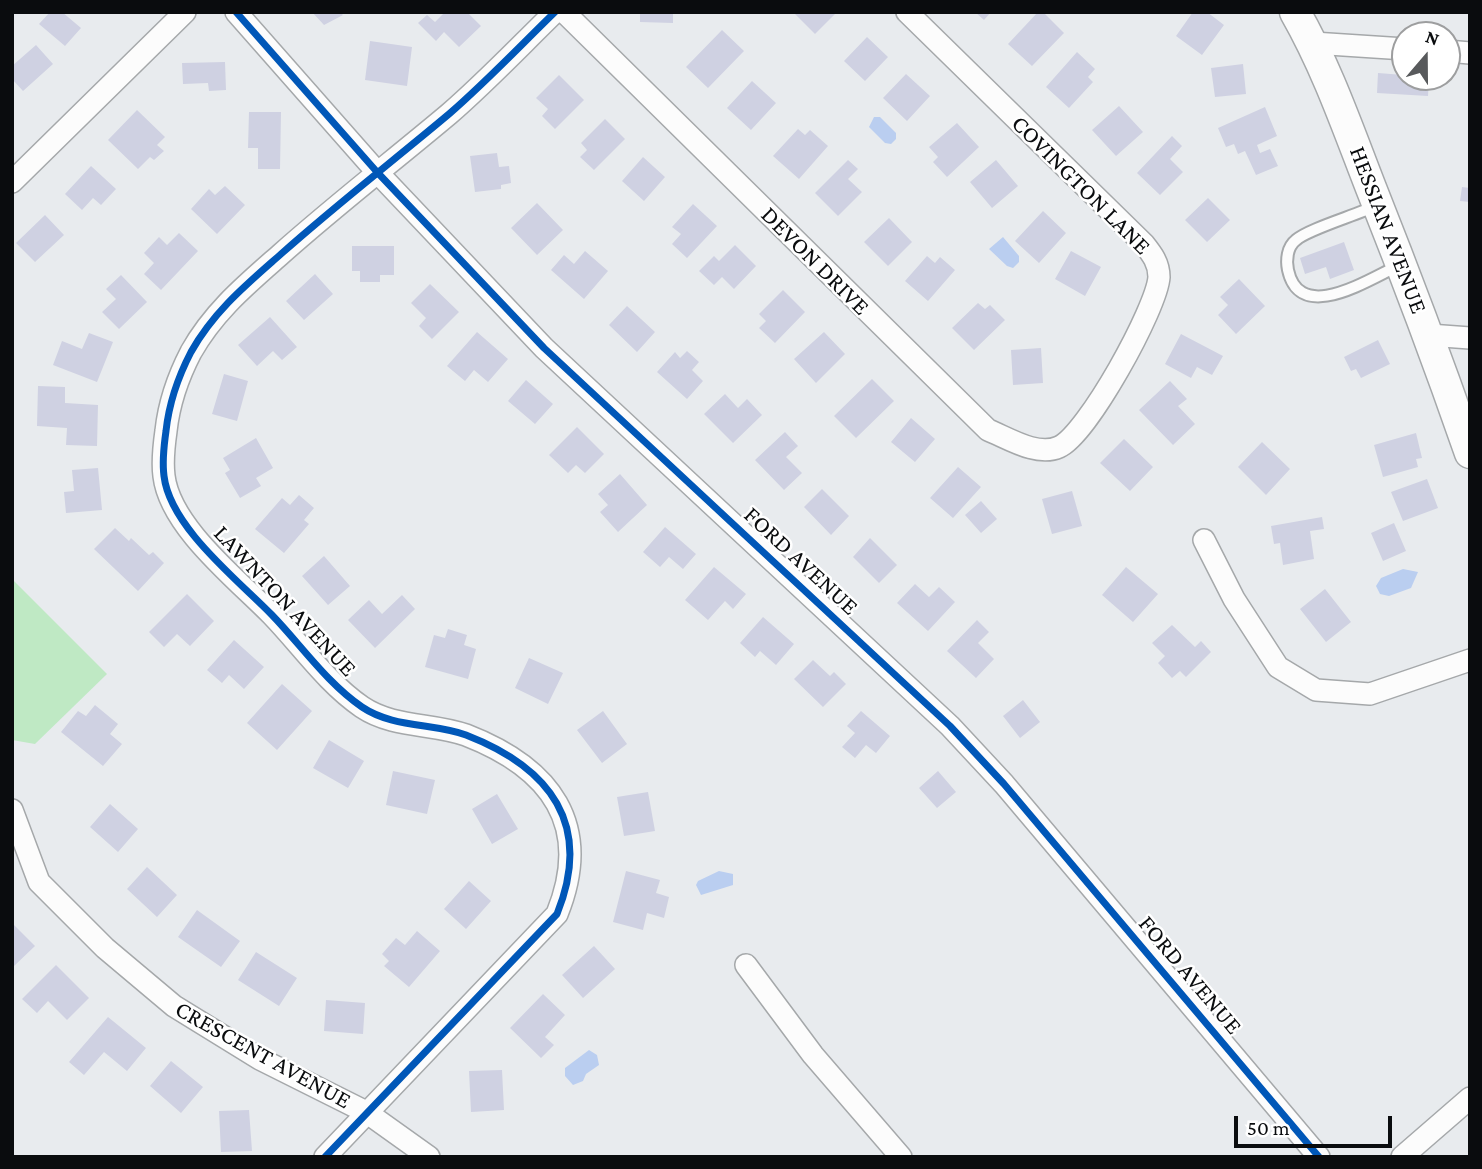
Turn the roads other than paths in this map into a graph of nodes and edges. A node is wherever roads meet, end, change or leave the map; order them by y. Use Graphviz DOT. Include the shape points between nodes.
graph roads {
  1 [pos="185,12"];
  2 [pos="236,12"];
  3 [pos="555,12"];
  4 [pos="564,12"];
  5 [pos="907,12"];
  6 [pos="1295,12"];
  7 [pos="1312,43"];
  8 [pos="1391,47"];
  9 [pos="377,172"];
  10 [pos="12,182"];
  11 [pos="1378,205"];
  12 [pos="1401,265"];
  13 [pos="1429,335"];
  14 [pos="1470,338"];
  15 [pos="1084,422"];
  16 [pos="1470,453"];
  17 [pos="1204,540"];
  18 [pos="1470,660"];
  19 [pos="12,810"];
  20 [pos="747,965"];
  21 [pos="1470,1098"];
  22 [pos="366,1112"];
  23 [pos="325,1157"];
  24 [pos="429,1157"];
  25 [pos="901,1157"];
  26 [pos="1318,1157"];
  27 [pos="1402,1157"];
  1 -- 10 [label="street"];
  2 -- 9 [label="street, FORD AVENUE"];
  3 -- 9 [label="street, LAWNTON AVENUE" via="451,112"];
  4 -- 15 [label="street, DEVON DRIVE" via="988,430 1035,449 1059,447"];
  5 -- 15 [label="street, COVINGTON LANE" via="1157,261 1154,299 1108,388"];
  6 -- 7 [label="main road, HESSIAN AVENUE"];
  7 -- 8 [label="street"];
  7 -- 11 [label="main road, HESSIAN AVENUE"];
  9 -- 22 [label="street, LAWNTON AVENUE" via="240,290 205,329 172,399 164,477 171,501 185,523 344,692 388,719 464,734 488,746 531,774 564,814 572,864 557,914"];
  9 -- 26 [label="street, FORD AVENUE" via="544,348 950,726"];
  11 -- 12 [label="main road, HESSIAN AVENUE"];
  11 -- 12 [label="lane" via="1297,238 1288,252 1290,275 1302,293 1323,298"];
  12 -- 13 [label="main road, HESSIAN AVENUE"];
  13 -- 14 [label="street"];
  13 -- 16 [label="main road, HESSIAN AVENUE"];
  17 -- 18 [label="street" via="1234,599 1278,667 1316,690 1370,694"];
  19 -- 22 [label="street, CRESCENT AVENUE" via="39,882 115,956 174,1006 260,1059"];
  20 -- 25 [label="street" via="813,1055"];
  21 -- 27 [label="street"];
  22 -- 23 [label="street, LAWNTON AVENUE"];
  22 -- 24 [label="street, CRESCENT AVENUE"];
}
